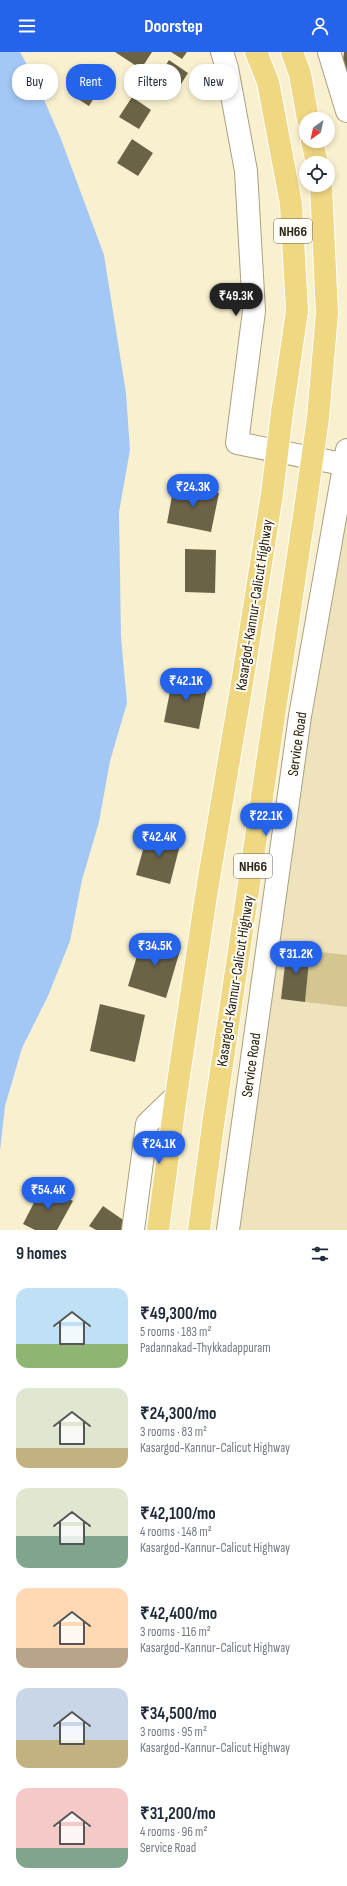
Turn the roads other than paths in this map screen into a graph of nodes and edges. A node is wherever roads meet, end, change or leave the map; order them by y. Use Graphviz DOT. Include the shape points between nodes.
graph roads {
  1 [pos="222,52"];
  2 [pos="256,52"];
  3 [pos="292,52"];
  4 [pos="329,52"];
  5 [pos="347,111"];
  6 [pos="307,112"];
  7 [pos="321,192"];
  8 [pos="346,460"];
  9 [pos="176,1096"];
  10 [pos="133,1230"];
  11 [pos="158,1230"];
  12 [pos="199,1230"];
  13 [pos="228,1230"];
  1 -- 8 [label="street" via="246,171 254,311 238,443"];
  2 -- 9 [label="highway, Kasargod-Kannur-Calicut Highway / NH66, bridge" via="268,82 291,204 297,311 272,494"];
  3 -- 6 [label="highway" via="300,74"];
  4 -- 5 [label="street"];
  7 -- 12 [label="highway, Kasargod-Kannur-Calicut Highway / NH66, bridge" via="326,313 318,418"];
  8 -- 13 [label="street, Service Road" via="300,716"];
  9 -- 10 [label="street" via="147,1124"];
  9 -- 11 [label="highway, Kasargod-Kannur-Calicut Highway / NH66"];
}
